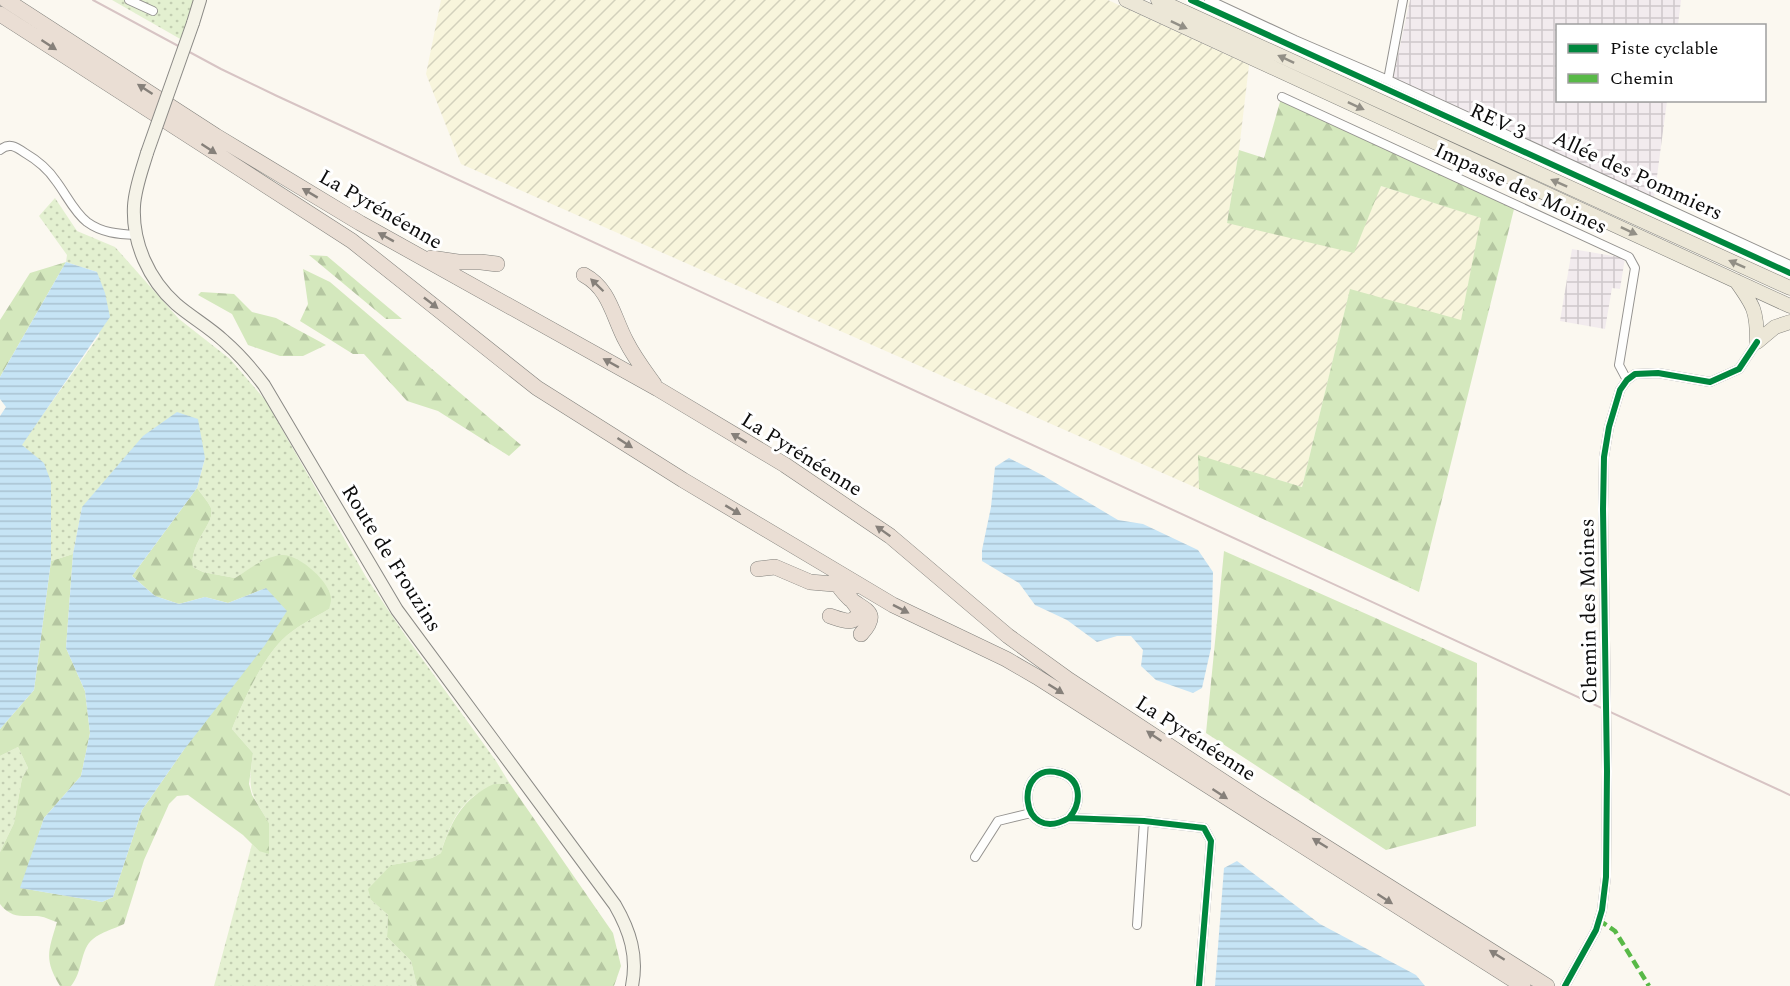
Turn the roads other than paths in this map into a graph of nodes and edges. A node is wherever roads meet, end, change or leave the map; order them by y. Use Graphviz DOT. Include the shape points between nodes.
graph roads {
  1 [pos="6,0"];
  2 [pos="129,0"];
  3 [pos="200,0"];
  4 [pos="1126,0"];
  5 [pos="1158,0"];
  6 [pos="1209,0"];
  7 [pos="1403,0"];
  8 [pos="153,11"];
  9 [pos="0,14"];
  10 [pos="1388,80"];
  11 [pos="1282,97"];
  12 [pos="0,150"];
  13 [pos="136,235"];
  14 [pos="419,256"];
  15 [pos="496,264"];
  16 [pos="1790,265"];
  17 [pos="584,275"];
  18 [pos="1735,280"];
  19 [pos="1790,288"];
  20 [pos="1790,306"];
  21 [pos="1790,322"];
  22 [pos="1757,342"];
  23 [pos="1627,380"];
  24 [pos="658,389"];
  25 [pos="814,558"];
  26 [pos="759,569"];
  27 [pos="810,582"];
  28 [pos="837,584"];
  29 [pos="862,586"];
  30 [pos="850,599"];
  31 [pos="830,616"];
  32 [pos="861,634"];
  33 [pos="1031,813"];
  34 [pos="1069,818"];
  35 [pos="1144,821"];
  36 [pos="975,857"];
  37 [pos="1137,926"];
  38 [pos="632,986"];
  39 [pos="1199,986"];
  40 [pos="1522,986"];
  41 [pos="1547,986"];
  42 [pos="1565,986"];
  14 -- 1 [label="highway, La Pyrénéenne, one-way" via="216,136"];
  2 -- 8 [label="street"];
  3 -- 13 [label="main road, Route de Frouzins, bridge" via="147,153 135,199"];
  4 -- 18 [label="main road, one-way"];
  19 -- 5 [label="main road, one-way"];
  6 -- 10 [label="street, Allée des Pommiers"];
  7 -- 10 [label="street"];
  9 -- 25 [label="highway, La Pyrénéenne, one-way" via="352,241 537,388"];
  10 -- 16 [label="street, Allée des Pommiers"];
  11 -- 23 [label="street, Impasse des Moines" via="1629,257 1635,268 1619,365"];
  12 -- 13 [label="street" via="15,146 34,159 55,178 88,223 110,233"];
  13 -- 38 [label="main road, Route de Frouzins" via="162,290 231,348 264,385 397,610 615,905 634,954"];
  14 -- 15 [label="highway"];
  24 -- 14 [label="highway, La Pyrénéenne, one-way"];
  24 -- 17 [label="highway, one-way" via="635,358 605,293"];
  18 -- 20 [label="main road"];
  18 -- 22 [label="main road" via="1752,303 1757,318"];
  21 -- 22 [label="main road" via="1775,327"];
  22 -- 23 [label="street" via="1739,369 1710,382 1658,372 1635,374"];
  23 -- 42 [label="street, Chemin des Moines" via="1620,390 1604,457 1604,895 1596,930"];
  41 -- 24 [label="highway, La Pyrénéenne, one-way" via="1069,680 1008,636 890,536 784,465"];
  25 -- 28 [label="highway"];
  25 -- 29 [label="highway, La Pyrénéenne"];
  26 -- 27 [label="highway" via="775,567"];
  27 -- 28 [label="highway"];
  27 -- 30 [label="highway"];
  28 -- 29 [label="highway"];
  28 -- 30 [label="highway"];
  29 -- 40 [label="highway, La Pyrénéenne, one-way" via="1037,677"];
  30 -- 31 [label="highway" via="859,610 854,620 844,622"];
  30 -- 32 [label="highway" via="869,614"];
  33 -- 34 [label="street" via="1052,824"];
  33 -- 34 [label="street" via="1026,799 1030,785 1040,775 1056,772 1076,786 1079,796"];
  33 -- 36 [label="street" via="998,821"];
  34 -- 35 [label="street"];
  35 -- 37 [label="street"];
  35 -- 39 [label="street" via="1204,828 1211,841"];
}
